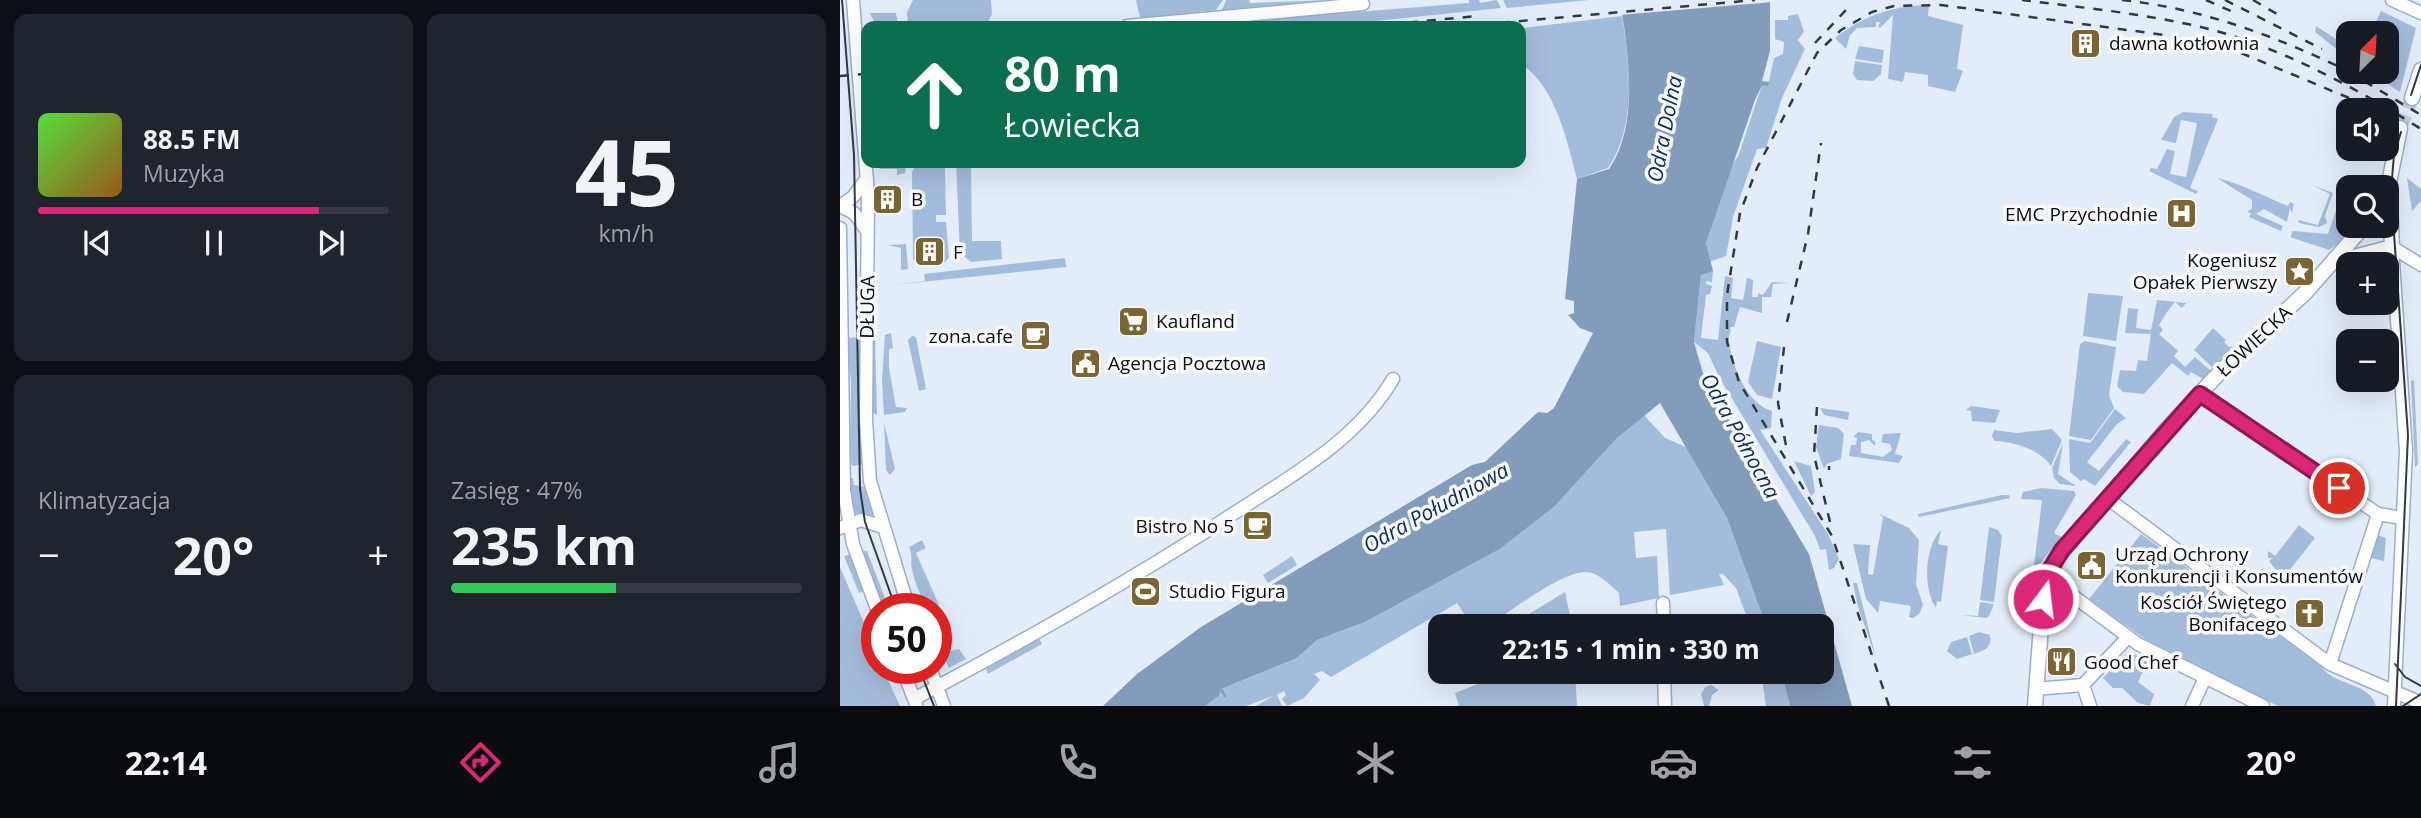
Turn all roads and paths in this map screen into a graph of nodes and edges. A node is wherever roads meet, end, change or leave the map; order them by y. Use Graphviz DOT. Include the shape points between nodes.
graph roads {
  1 [pos="853,0"];
  2 [pos="2392,0"];
  3 [pos="1363,4"];
  4 [pos="2421,13"];
  5 [pos="1180,21"];
  6 [pos="861,42"];
  7 [pos="2421,70"];
  8 [pos="2412,98"];
  9 [pos="2400,128"];
  10 [pos="867,168"];
  11 [pos="2388,175"];
  12 [pos="867,177"];
  13 [pos="840,206"];
  14 [pos="840,228"];
  15 [pos="868,233"];
  16 [pos="2354,238"];
  17 [pos="2391,238"];
  18 [pos="2392,247"];
  19 [pos="2343,250"];
  20 [pos="2372,250"];
  21 [pos="2332,263"];
  22 [pos="2421,265"];
  23 [pos="1393,379"];
  24 [pos="2200,394"];
  25 [pos="2107,498"];
  26 [pos="2378,514"];
  27 [pos="2403,517"];
  28 [pos="844,526"];
  29 [pos="883,527"];
  30 [pos="2046,576"];
  31 [pos="871,593"];
  32 [pos="904,593"];
  33 [pos="1663,603"];
  34 [pos="1663,614"];
  35 [pos="2129,637"];
  36 [pos="2330,664"];
  37 [pos="2206,678"];
  38 [pos="908,684"];
  39 [pos="936,684"];
  40 [pos="1664,684"];
  41 [pos="2083,685"];
  42 [pos="937,687"];
  43 [pos="2036,689"];
  44 [pos="2394,690"];
  45 [pos="916,703"];
  46 [pos="2421,703"];
  47 [pos="944,706"];
  48 [pos="1665,706"];
  49 [pos="2035,706"];
  50 [pos="2090,706"];
  51 [pos="2192,706"];
  52 [pos="2263,706"];
  53 [pos="2393,706"];
  1 -- 6 [label="street, DŁUGA"];
  2 -- 4 [label="street"];
  3 -- 5 [label="street"];
  7 -- 8 [label="main road"];
  9 -- 11 [label="main road"];
  10 -- 12 [label="street, DŁUGA"];
  12 -- 13 [label="street"];
  12 -- 15 [label="street, DŁUGA"];
  13 -- 15 [label="street" via="854,213"];
  14 -- 28 [label="street, DŁUGA"];
  15 -- 29 [label="street, DŁUGA" via="866,420 870,481"];
  16 -- 19 [label="main road"];
  17 -- 18 [label="main road"];
  18 -- 20 [label="main road, ŁOWIECKA"];
  18 -- 22 [label="street"];
  18 -- 27 [label="street" via="2406,443"];
  19 -- 20 [label="street, ŁOWIECKA"];
  19 -- 21 [label="main road, ŁOWIECKA"];
  20 -- 21 [label="main road, ŁOWIECKA"];
  21 -- 24 [label="main road, ŁOWIECKA"];
  23 -- 42 [label="street" via="1381,400 1327,453 1127,581"];
  24 -- 25 [label="main road, ŁOWIECKA"];
  24 -- 26 [label="street"];
  25 -- 30 [label="main road, ŁOWIECKA"];
  25 -- 36 [label="street"];
  26 -- 27 [label="street"];
  26 -- 36 [label="street"];
  27 -- 44 [label="street"];
  28 -- 29 [label="street" via="865,520"];
  28 -- 31 [label="street, DŁUGA"];
  29 -- 32 [label="street, DŁUGA"];
  30 -- 35 [label="street"];
  30 -- 43 [label="main road"];
  33 -- 34 [label="street"];
  35 -- 37 [label="street"];
  35 -- 41 [label="street"];
  36 -- 44 [label="street"];
  37 -- 51 [label="street"];
  37 -- 52 [label="street"];
  38 -- 45 [label="street"];
  39 -- 42 [label="street"];
  40 -- 48 [label="street"];
  41 -- 43 [label="street"];
  41 -- 50 [label="street"];
  42 -- 45 [label="street"];
  42 -- 47 [label="street"];
  43 -- 49 [label="main road"];
  44 -- 46 [label="street"];
  44 -- 53 [label="street"];
}
